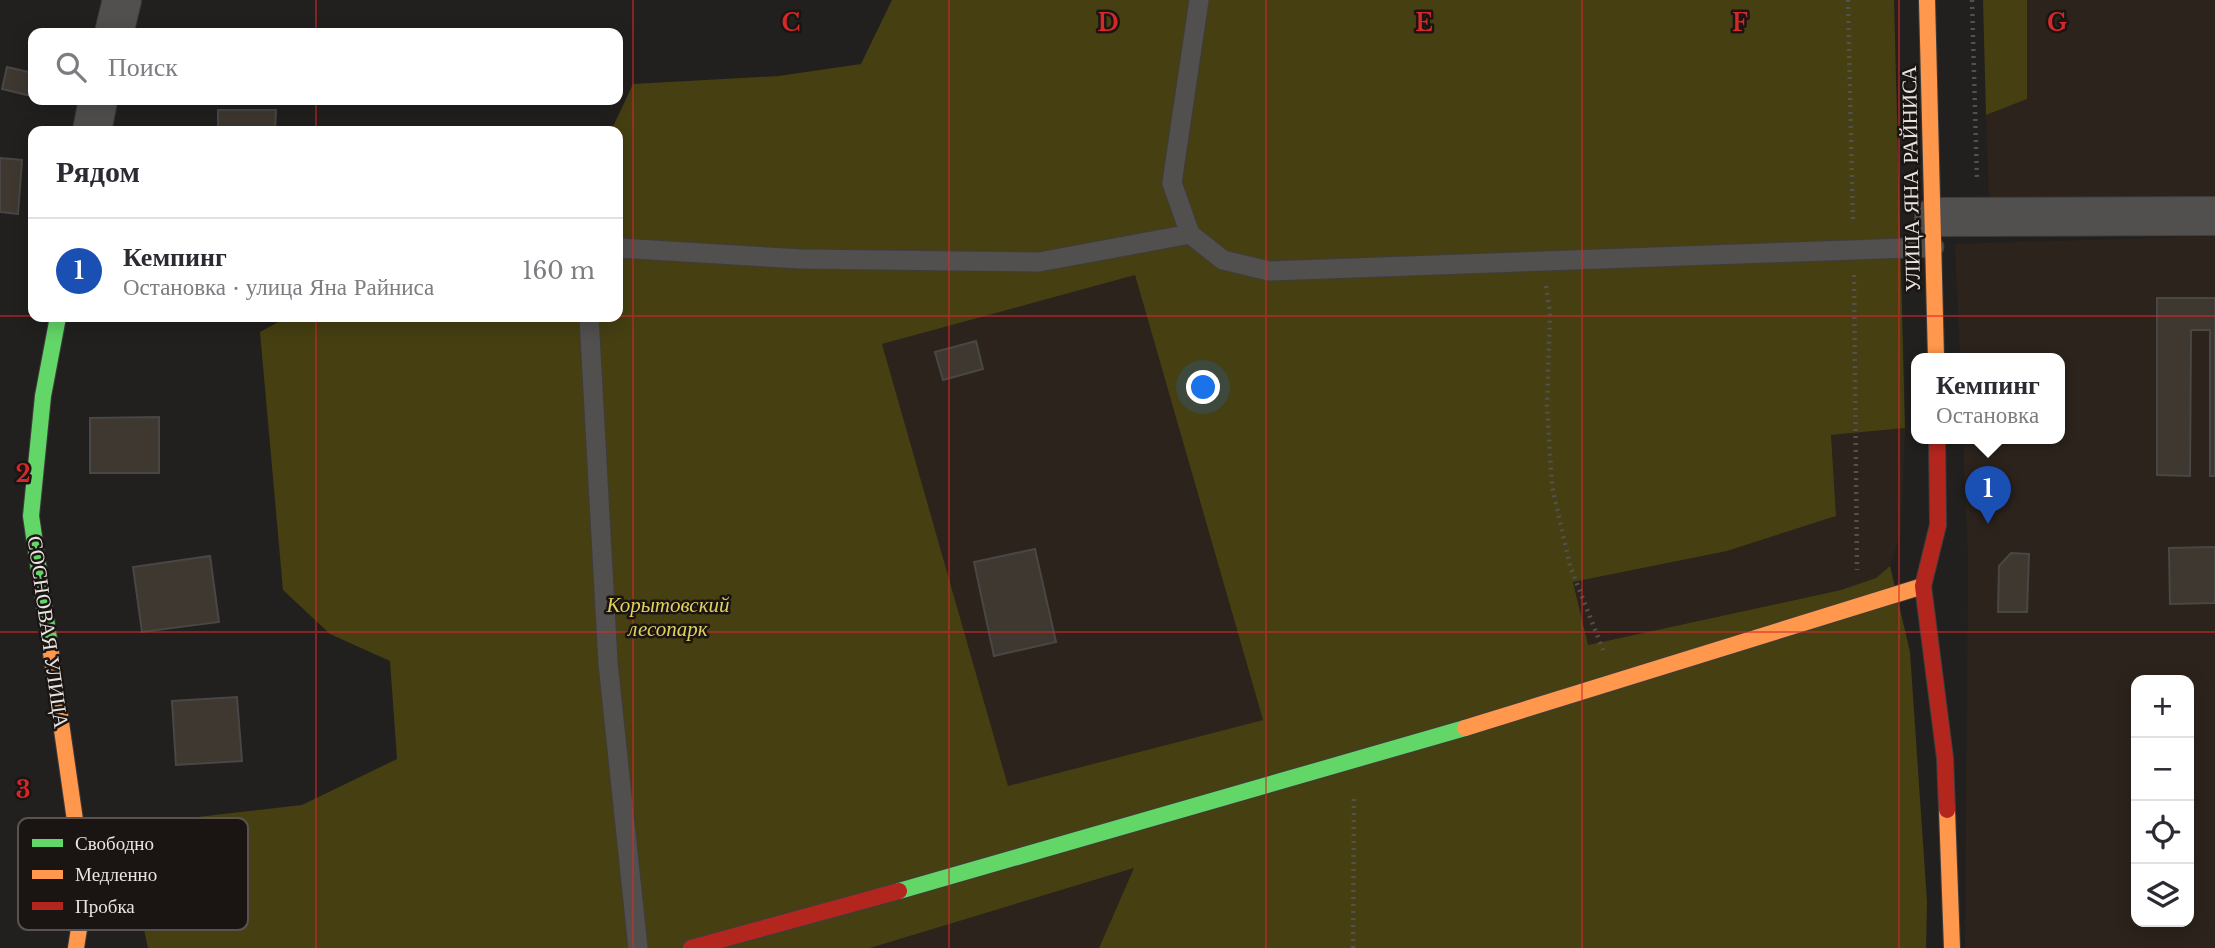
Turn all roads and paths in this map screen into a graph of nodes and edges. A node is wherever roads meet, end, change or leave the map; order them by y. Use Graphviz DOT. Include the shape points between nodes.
graph roads {
  1 [pos="122,0"];
  2 [pos="1199,0"];
  3 [pos="1848,0"];
  4 [pos="1927,0"];
  5 [pos="1972,0"];
  6 [pos="115,28"];
  7 [pos="97,105"];
  8 [pos="93,126"];
  9 [pos="1978,216"];
  10 [pos="2215,216"];
  11 [pos="1934,232"];
  12 [pos="1190,234"];
  13 [pos="623,248"];
  14 [pos="1853,250"];
  15 [pos="1542,261"];
  16 [pos="57,322"];
  17 [pos="589,322"];
  18 [pos="1936,353"];
  19 [pos="1937,444"];
  20 [pos="1923,586"];
  21 [pos="1857,606"];
  22 [pos="1600,686"];
  23 [pos="1354,762"];
  24 [pos="75,818"];
  25 [pos="79,930"];
  26 [pos="76,948"];
  27 [pos="638,948"];
  28 [pos="691,948"];
  29 [pos="1353,948"];
  30 [pos="1952,948"];
  1 -- 6 [label="street"];
  2 -- 12 [label="lane" via="1172,183"];
  3 -- 14 [label="path"];
  4 -- 11 [label="street, УЛИЦА ЯНА РАЙНИСА"];
  5 -- 9 [label="path"];
  7 -- 8 [label="street"];
  9 -- 10 [label="street"];
  9 -- 11 [label="street"];
  11 -- 14 [label="lane"];
  11 -- 18 [label="street, УЛИЦА ЯНА РАЙНИСА"];
  12 -- 13 [label="lane" via="1038,262 801,259"];
  12 -- 15 [label="lane" via="1223,260 1269,271"];
  14 -- 15 [label="lane"];
  14 -- 21 [label="path"];
  15 -- 22 [label="path" via="1550,313 1547,406 1552,485 1570,566 1606,659"];
  16 -- 24 [label="street, СОСНОВАЯ УЛИЦА" via="43,396 31,516"];
  17 -- 27 [label="lane" via="608,663"];
  19 -- 20 [label="street" via="1938,525"];
  20 -- 21 [label="street"];
  20 -- 30 [label="street" via="1945,758"];
  21 -- 22 [label="street"];
  22 -- 23 [label="street"];
  23 -- 28 [label="street"];
  23 -- 29 [label="path"];
  25 -- 26 [label="street, СОСНОВАЯ УЛИЦА"];
}
